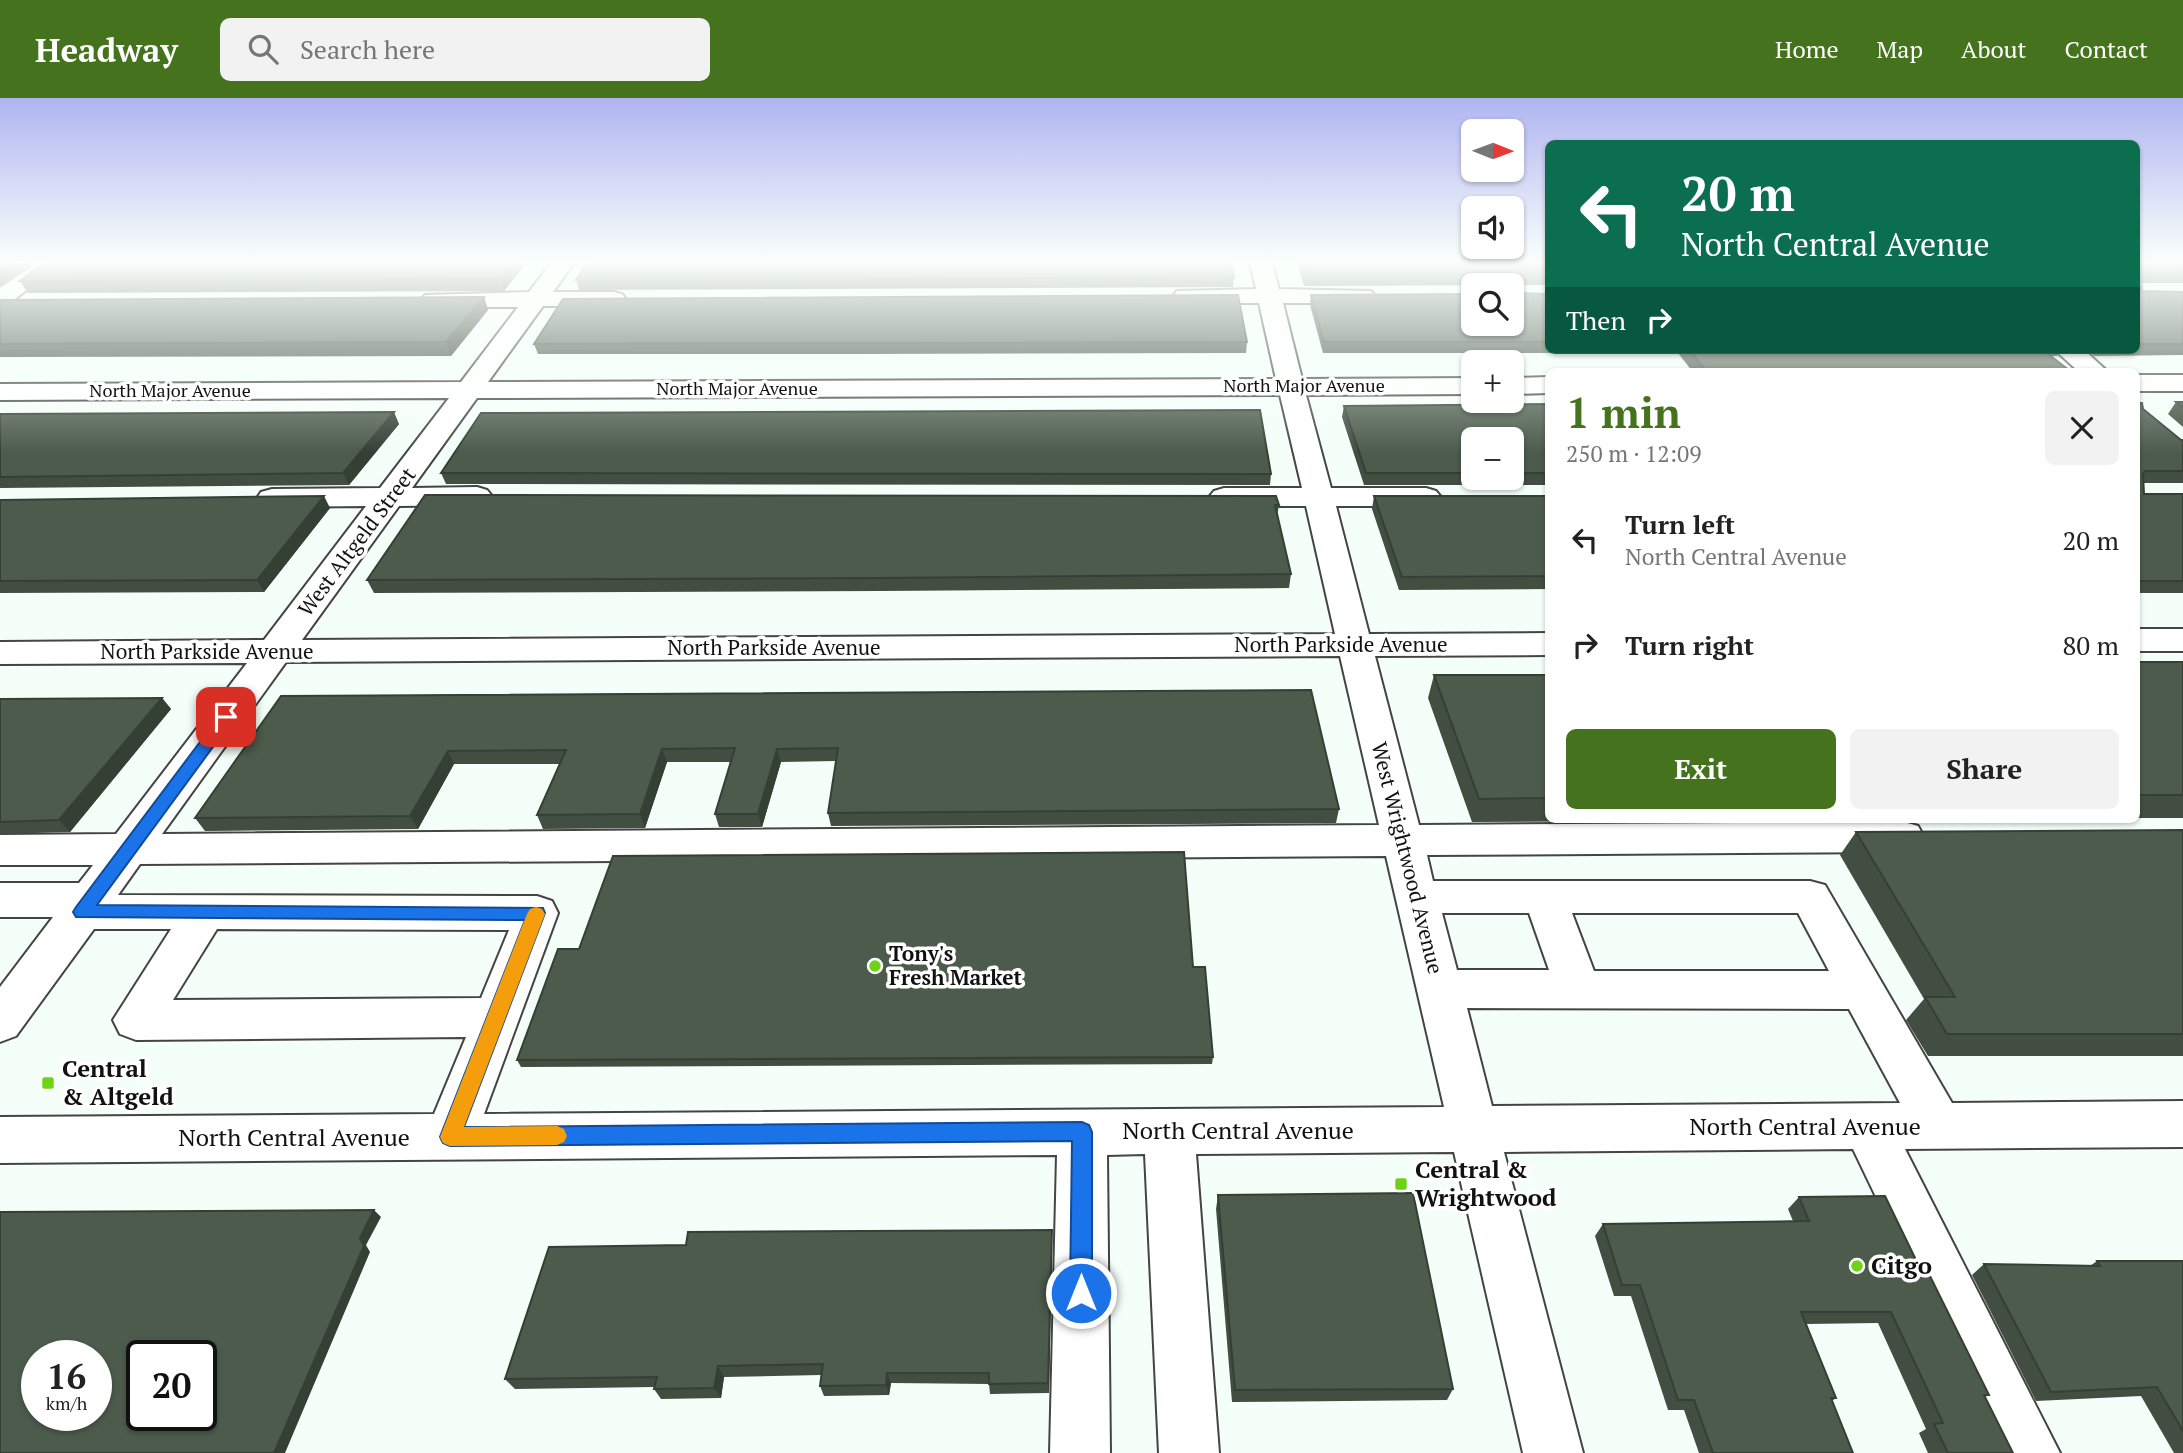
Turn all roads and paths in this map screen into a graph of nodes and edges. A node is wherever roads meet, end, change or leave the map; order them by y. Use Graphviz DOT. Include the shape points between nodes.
graph roads {
  1 [pos="516,326"];
  2 [pos="1276,326"];
  3 [pos="2073,354"];
  4 [pos="2090,368"];
  5 [pos="2140,383"];
  6 [pos="2183,383"];
  7 [pos="1545,385"];
  8 [pos="1291,386"];
  9 [pos="1461,386"];
  10 [pos="1524,386"];
  11 [pos="469,390"];
  12 [pos="0,392"];
  13 [pos="390,496"];
  14 [pos="501,496"];
  15 [pos="1194,497"];
  16 [pos="1454,497"];
  17 [pos="251,498"];
  18 [pos="1318,498"];
  19 [pos="2140,640"];
  20 [pos="2183,640"];
  21 [pos="1545,644"];
  22 [pos="1354,645"];
  23 [pos="275,651"];
  24 [pos="0,653"];
  25 [pos="1946,836"];
  26 [pos="1402,840"];
  27 [pos="128,849"];
  28 [pos="0,850"];
  29 [pos="1416,897"];
  30 [pos="1544,897"];
  31 [pos="0,900"];
  32 [pos="86,906"];
  33 [pos="205,912"];
  34 [pos="1438,989"];
  35 [pos="1578,989"];
  36 [pos="1864,990"];
  37 [pos="496,1017"];
  38 [pos="0,1022"];
  39 [pos="2183,1124"];
  40 [pos="1867,1126"];
  41 [pos="1938,1126"];
  42 [pos="1473,1129"];
  43 [pos="1082,1132"];
  44 [pos="1170,1132"];
  45 [pos="450,1137"];
  46 [pos="0,1140"];
  47 [pos="1080,1453"];
  48 [pos="1189,1453"];
  49 [pos="1553,1453"];
  50 [pos="2030,1453"];
  1 -- 11 [label="street, West Altgeld Street"];
  2 -- 8 [label="street, West Wrightwood Avenue"];
  3 -- 4 [label="street"];
  5 -- 6 [label="street"];
  7 -- 10 [label="street"];
  8 -- 9 [label="street, North Major Avenue"];
  8 -- 11 [label="street, North Major Avenue"];
  8 -- 18 [label="street, West Wrightwood Avenue"];
  11 -- 12 [label="street, North Major Avenue"];
  11 -- 13 [label="street, West Altgeld Street"];
  13 -- 14 [label="street"];
  13 -- 17 [label="street"];
  13 -- 23 [label="street, West Altgeld Street"];
  15 -- 18 [label="street"];
  16 -- 18 [label="street"];
  18 -- 22 [label="street, West Wrightwood Avenue"];
  19 -- 20 [label="street"];
  21 -- 22 [label="street, North Parkside Avenue"];
  22 -- 23 [label="street, North Parkside Avenue"];
  22 -- 26 [label="street, West Wrightwood Avenue"];
  23 -- 24 [label="street, North Parkside Avenue"];
  23 -- 27 [label="street, West Altgeld Street"];
  25 -- 26 [label="street"];
  26 -- 27 [label="street"];
  26 -- 29 [label="street, West Wrightwood Avenue"];
  27 -- 28 [label="street"];
  27 -- 32 [label="street, West Altgeld Street"];
  29 -- 30 [label="street"];
  29 -- 34 [label="street, West Wrightwood Avenue"];
  30 -- 35 [label="street"];
  30 -- 36 [label="street" via="1810,897"];
  31 -- 32 [label="street"];
  32 -- 33 [label="street"];
  32 -- 38 [label="street, West Altgeld Street"];
  33 -- 37 [label="street" via="537,913"];
  33 -- 37 [label="street" via="136,1020"];
  34 -- 35 [label="street"];
  34 -- 42 [label="street, West Wrightwood Avenue"];
  35 -- 36 [label="street"];
  36 -- 41 [label="street"];
  37 -- 45 [label="street"];
  39 -- 41 [label="street, North Central Avenue"];
  40 -- 41 [label="street, North Central Avenue"];
  40 -- 42 [label="street, North Central Avenue"];
  40 -- 50 [label="street"];
  42 -- 44 [label="street, North Central Avenue"];
  42 -- 49 [label="street, West Wrightwood Avenue"];
  43 -- 44 [label="street, North Central Avenue"];
  43 -- 45 [label="street, North Central Avenue"];
  43 -- 47 [label="street"];
  44 -- 48 [label="street"];
  45 -- 46 [label="street, North Central Avenue"];
}
